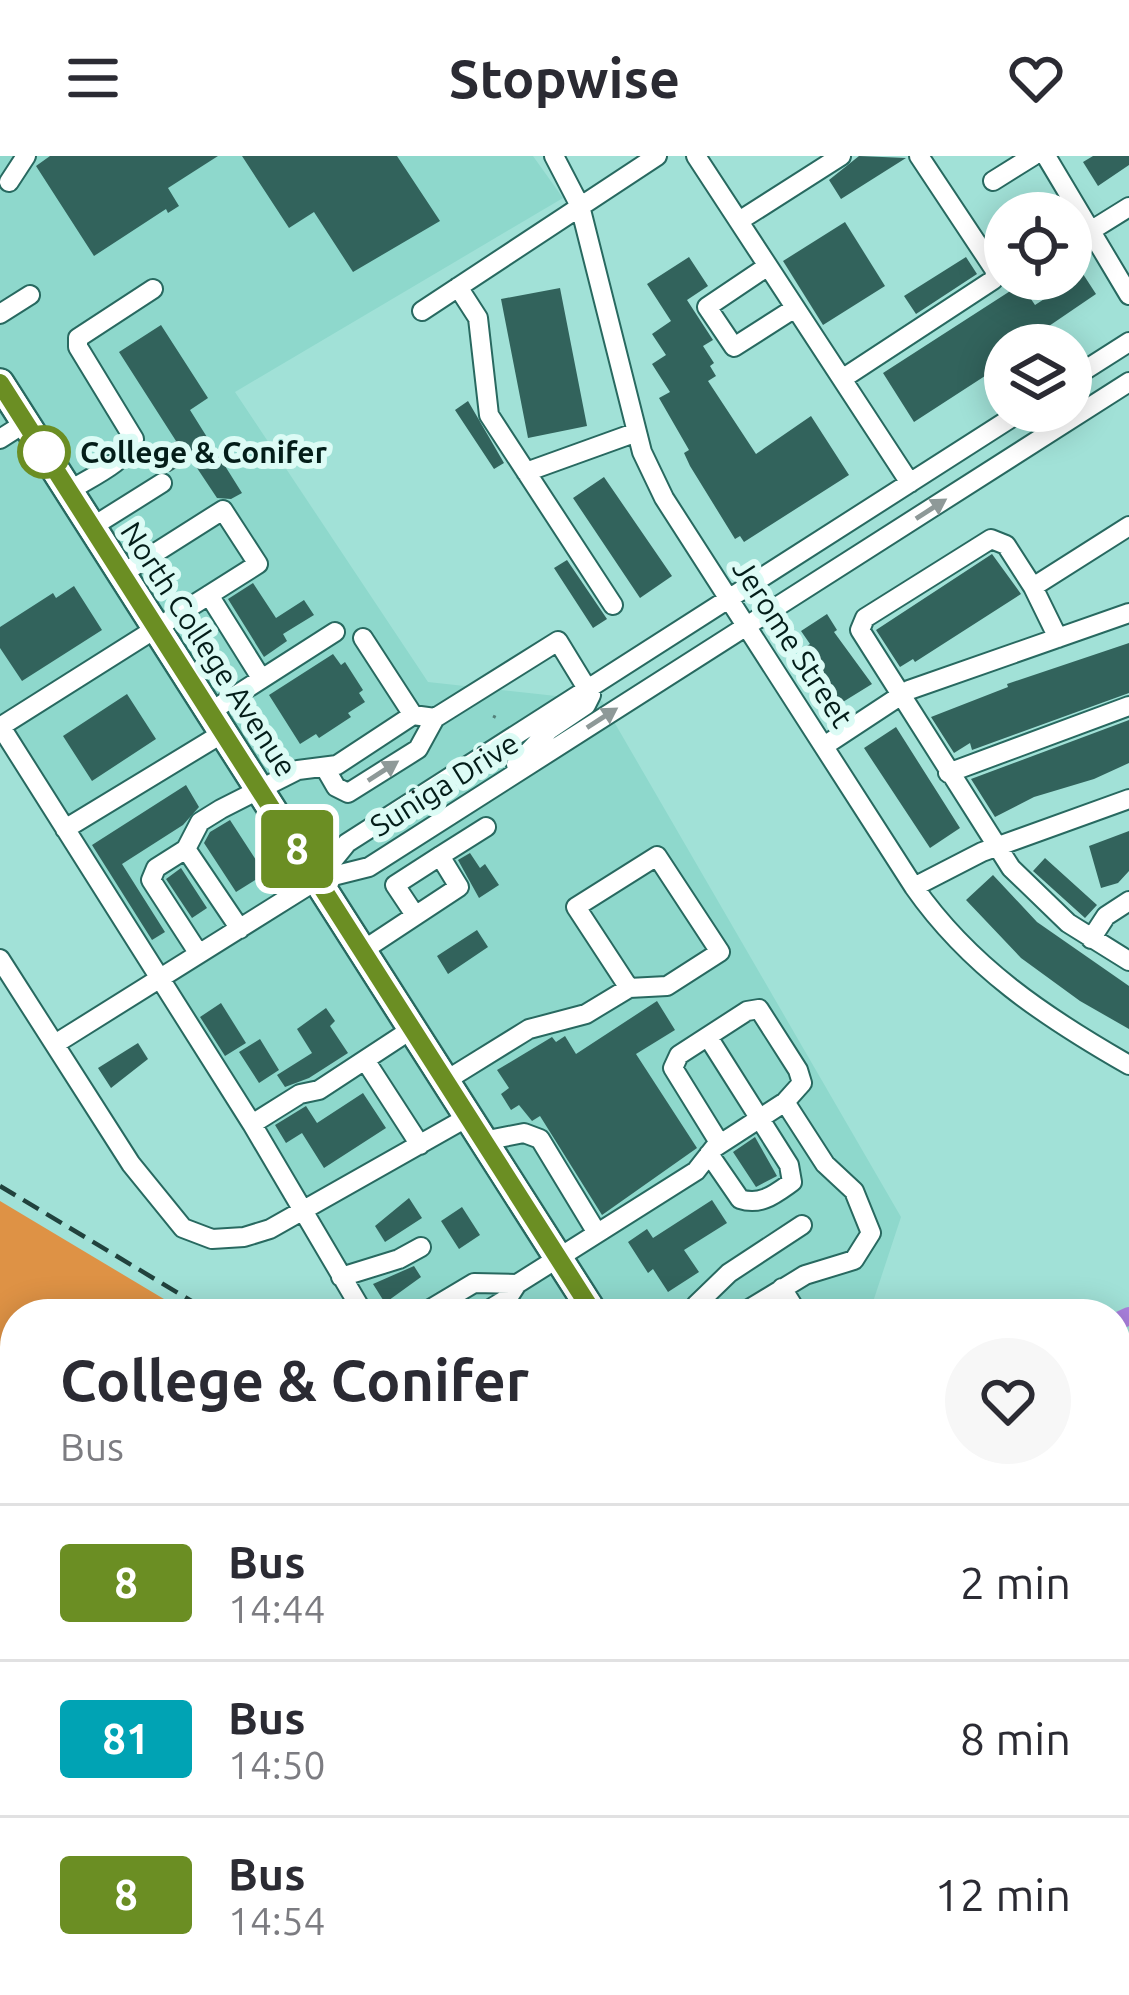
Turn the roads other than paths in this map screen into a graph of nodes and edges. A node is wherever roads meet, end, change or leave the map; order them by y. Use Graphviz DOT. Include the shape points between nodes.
graph roads {
  1 [pos="26,156"];
  2 [pos="554,156"];
  3 [pos="657,156"];
  4 [pos="696,156"];
  5 [pos="841,156"];
  6 [pos="919,156"];
  7 [pos="1033,156"];
  8 [pos="1046,156"];
  9 [pos="993,181"];
  10 [pos="9,182"];
  11 [pos="1066,192"];
  12 [pos="580,206"];
  13 [pos="1129,207"];
  14 [pos="739,221"];
  15 [pos="1092,230"];
  16 [pos="1092,237"];
  17 [pos="768,266"];
  18 [pos="458,287"];
  19 [pos="153,289"];
  20 [pos="30,295"];
  21 [pos="1129,295"];
  22 [pos="795,308"];
  23 [pos="422,311"];
  24 [pos="0,314"];
  25 [pos="1129,342"];
  26 [pos="1092,366"];
  27 [pos="842,379"];
  28 [pos="1129,382"];
  29 [pos="0,383"];
  30 [pos="26,423"];
  31 [pos="637,432"];
  32 [pos="989,432"];
  33 [pos="0,439"];
  34 [pos="526,472"];
  35 [pos="162,483"];
  36 [pos="910,483"];
  37 [pos="69,491"];
  38 [pos="1129,526"];
  39 [pos="92,527"];
  40 [pos="122,574"];
  41 [pos="1034,587"];
  42 [pos="209,595"];
  43 [pos="729,598"];
  44 [pos="613,605"];
  45 [pos="1129,613"];
  46 [pos="747,626"];
  47 [pos="157,628"];
  48 [pos="335,632"];
  49 [pos="363,638"];
  50 [pos="1058,638"];
  51 [pos="261,678"];
  52 [pos="589,688"];
  53 [pos="899,695"];
  54 [pos="1129,706"];
  55 [pos="413,715"];
  56 [pos="435,718"];
  57 [pos="216,722"];
  58 [pos="0,727"];
  59 [pos="824,746"];
  60 [pos="325,768"];
  61 [pos="948,773"];
  62 [pos="498,785"];
  63 [pos="260,791"];
  64 [pos="1129,799"];
  65 [pos="486,827"];
  66 [pos="65,829"];
  67 [pos="995,847"];
  68 [pos="186,849"];
  69 [pos="440,856"];
  70 [pos="317,880"];
  71 [pos="914,887"];
  72 [pos="1129,901"];
  73 [pos="415,915"];
  74 [pos="240,928"];
  75 [pos="1090,939"];
  76 [pos="362,951"];
  77 [pos="199,954"];
  78 [pos="0,959"];
  79 [pos="1129,962"];
  80 [pos="160,979"];
  81 [pos="628,988"];
  82 [pos="412,1029"];
  83 [pos="708,1036"];
  84 [pos="55,1045"];
  85 [pos="364,1060"];
  86 [pos="1129,1065"];
  87 [pos="445,1081"];
  88 [pos="785,1102"];
  89 [pos="759,1119"];
  90 [pos="252,1124"];
  91 [pos="476,1129"];
  92 [pos="420,1145"];
  93 [pos="714,1149"];
  94 [pos="303,1213"];
  95 [pos="802,1225"];
  96 [pos="597,1233"];
  97 [pos="422,1247"];
  98 [pos="558,1258"];
  99 [pos="341,1277"];
  100 [pos="518,1284"];
  101 [pos="782,1288"];
  102 [pos="355,1299"];
  103 [pos="447,1299"];
  104 [pos="506,1299"];
  105 [pos="584,1299"];
  106 [pos="700,1299"];
  107 [pos="765,1299"];
  108 [pos="789,1299"];
  1 -- 10 [label="street"];
  2 -- 12 [label="street, Jerome Street"];
  3 -- 12 [label="street"];
  4 -- 14 [label="street"];
  5 -- 14 [label="street"];
  6 -- 27 [label="street" via="996,272"];
  7 -- 9 [label="street"];
  8 -- 11 [label="street"];
  12 -- 18 [label="street"];
  12 -- 31 [label="street, Jerome Street"];
  13 -- 15 [label="street"];
  14 -- 17 [label="street"];
  16 -- 21 [label="street"];
  17 -- 22 [label="street"];
  17 -- 22 [label="street" via="707,307 734,347"];
  18 -- 23 [label="street"];
  18 -- 34 [label="street" via="478,318 489,415"];
  19 -- 37 [label="street" via="78,338 134,439 122,457"];
  20 -- 24 [label="street"];
  22 -- 27 [label="street"];
  25 -- 26 [label="street"];
  27 -- 36 [label="street"];
  46 -- 28 [label="street, Suniga Drive, one-way"];
  29 -- 30 [label="highway, North College Avenue"];
  30 -- 33 [label="street"];
  30 -- 37 [label="highway, North College Avenue"];
  31 -- 34 [label="street"];
  31 -- 43 [label="street, Jerome Street" via="664,498"];
  32 -- 36 [label="street, Suniga Drive"];
  34 -- 44 [label="street"];
  35 -- 39 [label="street"];
  36 -- 43 [label="street, Suniga Drive"];
  37 -- 39 [label="highway, North College Avenue"];
  38 -- 41 [label="street"];
  39 -- 40 [label="highway, North College Avenue"];
  40 -- 42 [label="street" via="223,510 258,564"];
  40 -- 47 [label="highway, North College Avenue"];
  41 -- 50 [label="street"];
  41 -- 53 [label="street" via="1006,545 991,539 865,618 862,638"];
  42 -- 47 [label="street"];
  42 -- 51 [label="street"];
  43 -- 46 [label="street, Jerome Street"];
  43 -- 52 [label="street, Suniga Drive"];
  45 -- 50 [label="street"];
  46 -- 59 [label="street, Jerome Street"];
  62 -- 46 [label="street, Suniga Drive, one-way"];
  47 -- 57 [label="highway, North College Avenue"];
  47 -- 58 [label="street"];
  48 -- 51 [label="street"];
  49 -- 55 [label="street"];
  50 -- 53 [label="street"];
  51 -- 57 [label="street"];
  52 -- 56 [label="street" via="558,641"];
  52 -- 62 [label="street" via="586,705 549,730"];
  52 -- 70 [label="street, Suniga Drive" via="347,843"];
  53 -- 59 [label="street"];
  53 -- 61 [label="street"];
  54 -- 61 [label="street"];
  55 -- 56 [label="street"];
  55 -- 60 [label="street"];
  60 -- 56 [label="street, one-way" via="348,793 418,749"];
  57 -- 63 [label="highway, North College Avenue"];
  57 -- 66 [label="street"];
  58 -- 66 [label="street"];
  59 -- 71 [label="street, Jerome Street"];
  60 -- 63 [label="street" via="298,770"];
  61 -- 67 [label="street"];
  62 -- 70 [label="street, Suniga Drive" via="369,867"];
  63 -- 68 [label="street" via="200,822"];
  63 -- 70 [label="highway, North College Avenue"];
  64 -- 67 [label="street"];
  65 -- 69 [label="street"];
  66 -- 80 [label="street"];
  67 -- 71 [label="street"];
  67 -- 75 [label="street"];
  68 -- 74 [label="street"];
  68 -- 77 [label="street" via="151,880"];
  69 -- 73 [label="street" via="459,887"];
  69 -- 73 [label="street" via="395,885"];
  70 -- 74 [label="street"];
  70 -- 76 [label="highway, North College Avenue"];
  71 -- 86 [label="street, Jerome Street" via="1016,996"];
  72 -- 75 [label="street"];
  73 -- 76 [label="street"];
  74 -- 77 [label="street"];
  75 -- 79 [label="street"];
  76 -- 82 [label="highway, North College Avenue"];
  77 -- 80 [label="street"];
  78 -- 84 [label="street"];
  80 -- 84 [label="street"];
  80 -- 90 [label="street"];
  81 -- 81 [label="street" via="668,986 720,952 657,856 576,908"];
  81 -- 87 [label="street" via="586,1014 529,1030"];
  82 -- 85 [label="street"];
  82 -- 87 [label="highway, North College Avenue"];
  83 -- 88 [label="street" via="747,1011 762,1012 799,1070 802,1083"];
  83 -- 89 [label="street"];
  83 -- 93 [label="street" via="679,1054 673,1068"];
  84 -- 94 [label="street" via="183,1228 212,1239 244,1238"];
  85 -- 90 [label="street"];
  85 -- 92 [label="street"];
  87 -- 91 [label="highway, North College Avenue"];
  88 -- 89 [label="street"];
  88 -- 101 [label="street" via="825,1164 854,1191 871,1233 854,1260"];
  89 -- 93 [label="street"];
  89 -- 93 [label="street" via="793,1173 770,1198 740,1199"];
  90 -- 94 [label="street"];
  91 -- 92 [label="street"];
  91 -- 96 [label="street" via="539,1139"];
  91 -- 98 [label="highway, North College Avenue"];
  92 -- 94 [label="street"];
  93 -- 96 [label="street" via="696,1171"];
  94 -- 99 [label="street"];
  95 -- 106 [label="street"];
  96 -- 98 [label="street"];
  97 -- 99 [label="street"];
  98 -- 100 [label="street"];
  98 -- 105 [label="highway, North College Avenue"];
  99 -- 102 [label="street"];
  100 -- 103 [label="street" via="473,1283"];
  100 -- 104 [label="street"];
  101 -- 107 [label="street"];
  101 -- 108 [label="street"];
}
